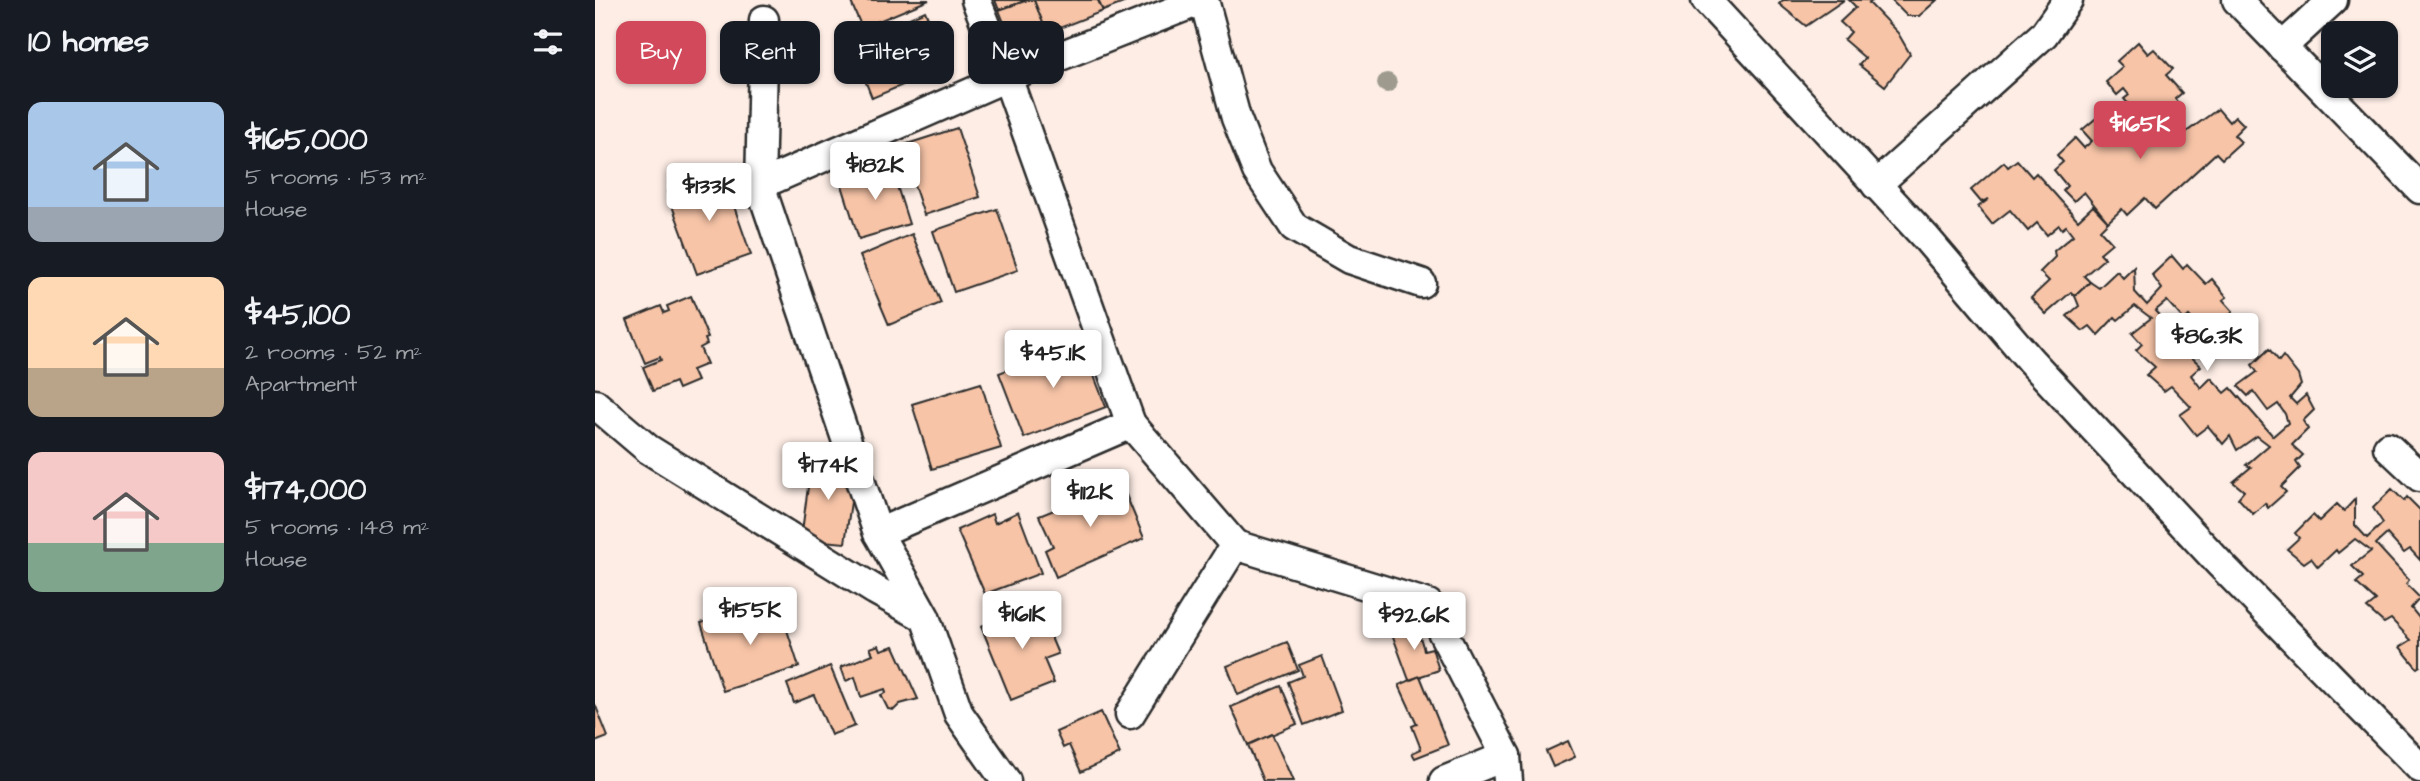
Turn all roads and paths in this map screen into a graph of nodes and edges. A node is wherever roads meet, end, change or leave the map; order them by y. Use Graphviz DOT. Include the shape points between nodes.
graph roads {
  1 [pos="976,0"];
  2 [pos="1203,0"];
  3 [pos="1706,0"];
  4 [pos="2068,0"];
  5 [pos="2237,0"];
  6 [pos="2333,0"];
  7 [pos="764,20"];
  8 [pos="984,21"];
  9 [pos="2282,47"];
  10 [pos="1064,55"];
  11 [pos="991,84"];
  12 [pos="1010,84"];
  13 [pos="2408,161"];
  14 [pos="760,185"];
  15 [pos="1877,185"];
  16 [pos="2420,189"];
  17 [pos="1421,283"];
  18 [pos="595,404"];
  19 [pos="1131,424"];
  20 [pos="2388,447"];
  21 [pos="2420,477"];
  22 [pos="878,533"];
  23 [pos="1235,545"];
  24 [pos="925,617"];
  25 [pos="1129,714"];
  26 [pos="2420,768"];
  27 [pos="1507,769"];
  28 [pos="1006,781"];
  29 [pos="1444,781"];
  1 -- 8 [label="street"];
  2 -- 10 [label="street"];
  2 -- 17 [label="street" via="1236,118 1258,171 1294,227 1349,259"];
  3 -- 15 [label="street"];
  4 -- 15 [label="street" via="2044,34"];
  5 -- 9 [label="street"];
  6 -- 9 [label="street"];
  7 -- 14 [label="street"];
  9 -- 13 [label="street"];
  11 -- 14 [label="street"];
  12 -- 19 [label="street"];
  13 -- 16 [label="street"];
  14 -- 22 [label="street"];
  15 -- 26 [label="street" via="2030,360 2220,564"];
  18 -- 24 [label="street" via="648,449"];
  19 -- 22 [label="street"];
  19 -- 23 [label="street"];
  20 -- 21 [label="street"];
  22 -- 24 [label="street"];
  23 -- 25 [label="street"];
  23 -- 27 [label="street" via="1429,604"];
  24 -- 28 [label="street" via="959,714"];
  27 -- 29 [label="street"];
}
